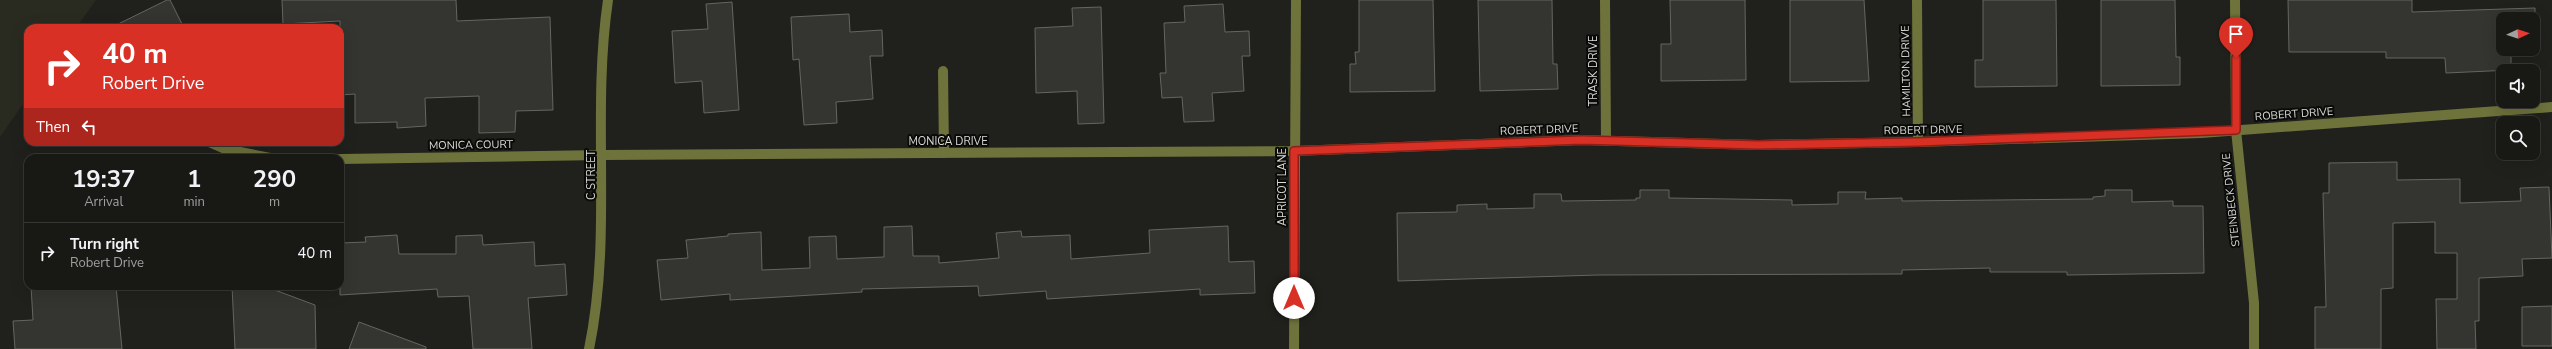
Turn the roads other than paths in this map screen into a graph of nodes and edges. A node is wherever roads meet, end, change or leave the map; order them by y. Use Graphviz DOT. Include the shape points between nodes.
graph roads {
  1 [pos="608,0"];
  2 [pos="1296,0"];
  3 [pos="1605,0"];
  4 [pos="1917,0"];
  5 [pos="2235,0"];
  6 [pos="943,71"];
  7 [pos="2552,107"];
  8 [pos="2236,130"];
  9 [pos="1606,141"];
  10 [pos="1918,142"];
  11 [pos="218,146"];
  12 [pos="1294,151"];
  13 [pos="944,153"];
  14 [pos="250,154"];
  15 [pos="603,155"];
  16 [pos="344,159"];
  17 [pos="589,349"];
  18 [pos="1294,349"];
  19 [pos="2254,349"];
  1 -- 15 [label="street, C STREET" via="602,55"];
  2 -- 12 [label="street, APRICOT LANE"];
  3 -- 9 [label="street, TRASK DRIVE"];
  4 -- 10 [label="street, HAMILTON DRIVE"];
  5 -- 8 [label="street, STEINBECK DRIVE"];
  6 -- 13 [label="street"];
  7 -- 8 [label="street, ROBERT DRIVE"];
  8 -- 10 [label="street, ROBERT DRIVE"];
  8 -- 19 [label="street, STEINBECK DRIVE" via="2254,303"];
  9 -- 10 [label="street, ROBERT DRIVE" via="1758,145"];
  9 -- 12 [label="street, ROBERT DRIVE"];
  11 -- 14 [label="street"];
  12 -- 13 [label="street, MONICA DRIVE"];
  12 -- 18 [label="street, APRICOT LANE"];
  13 -- 15 [label="street, MONICA DRIVE"];
  15 -- 16 [label="street, MONICA COURT"];
  15 -- 17 [label="street, C STREET" via="602,250 596,314"];
}
